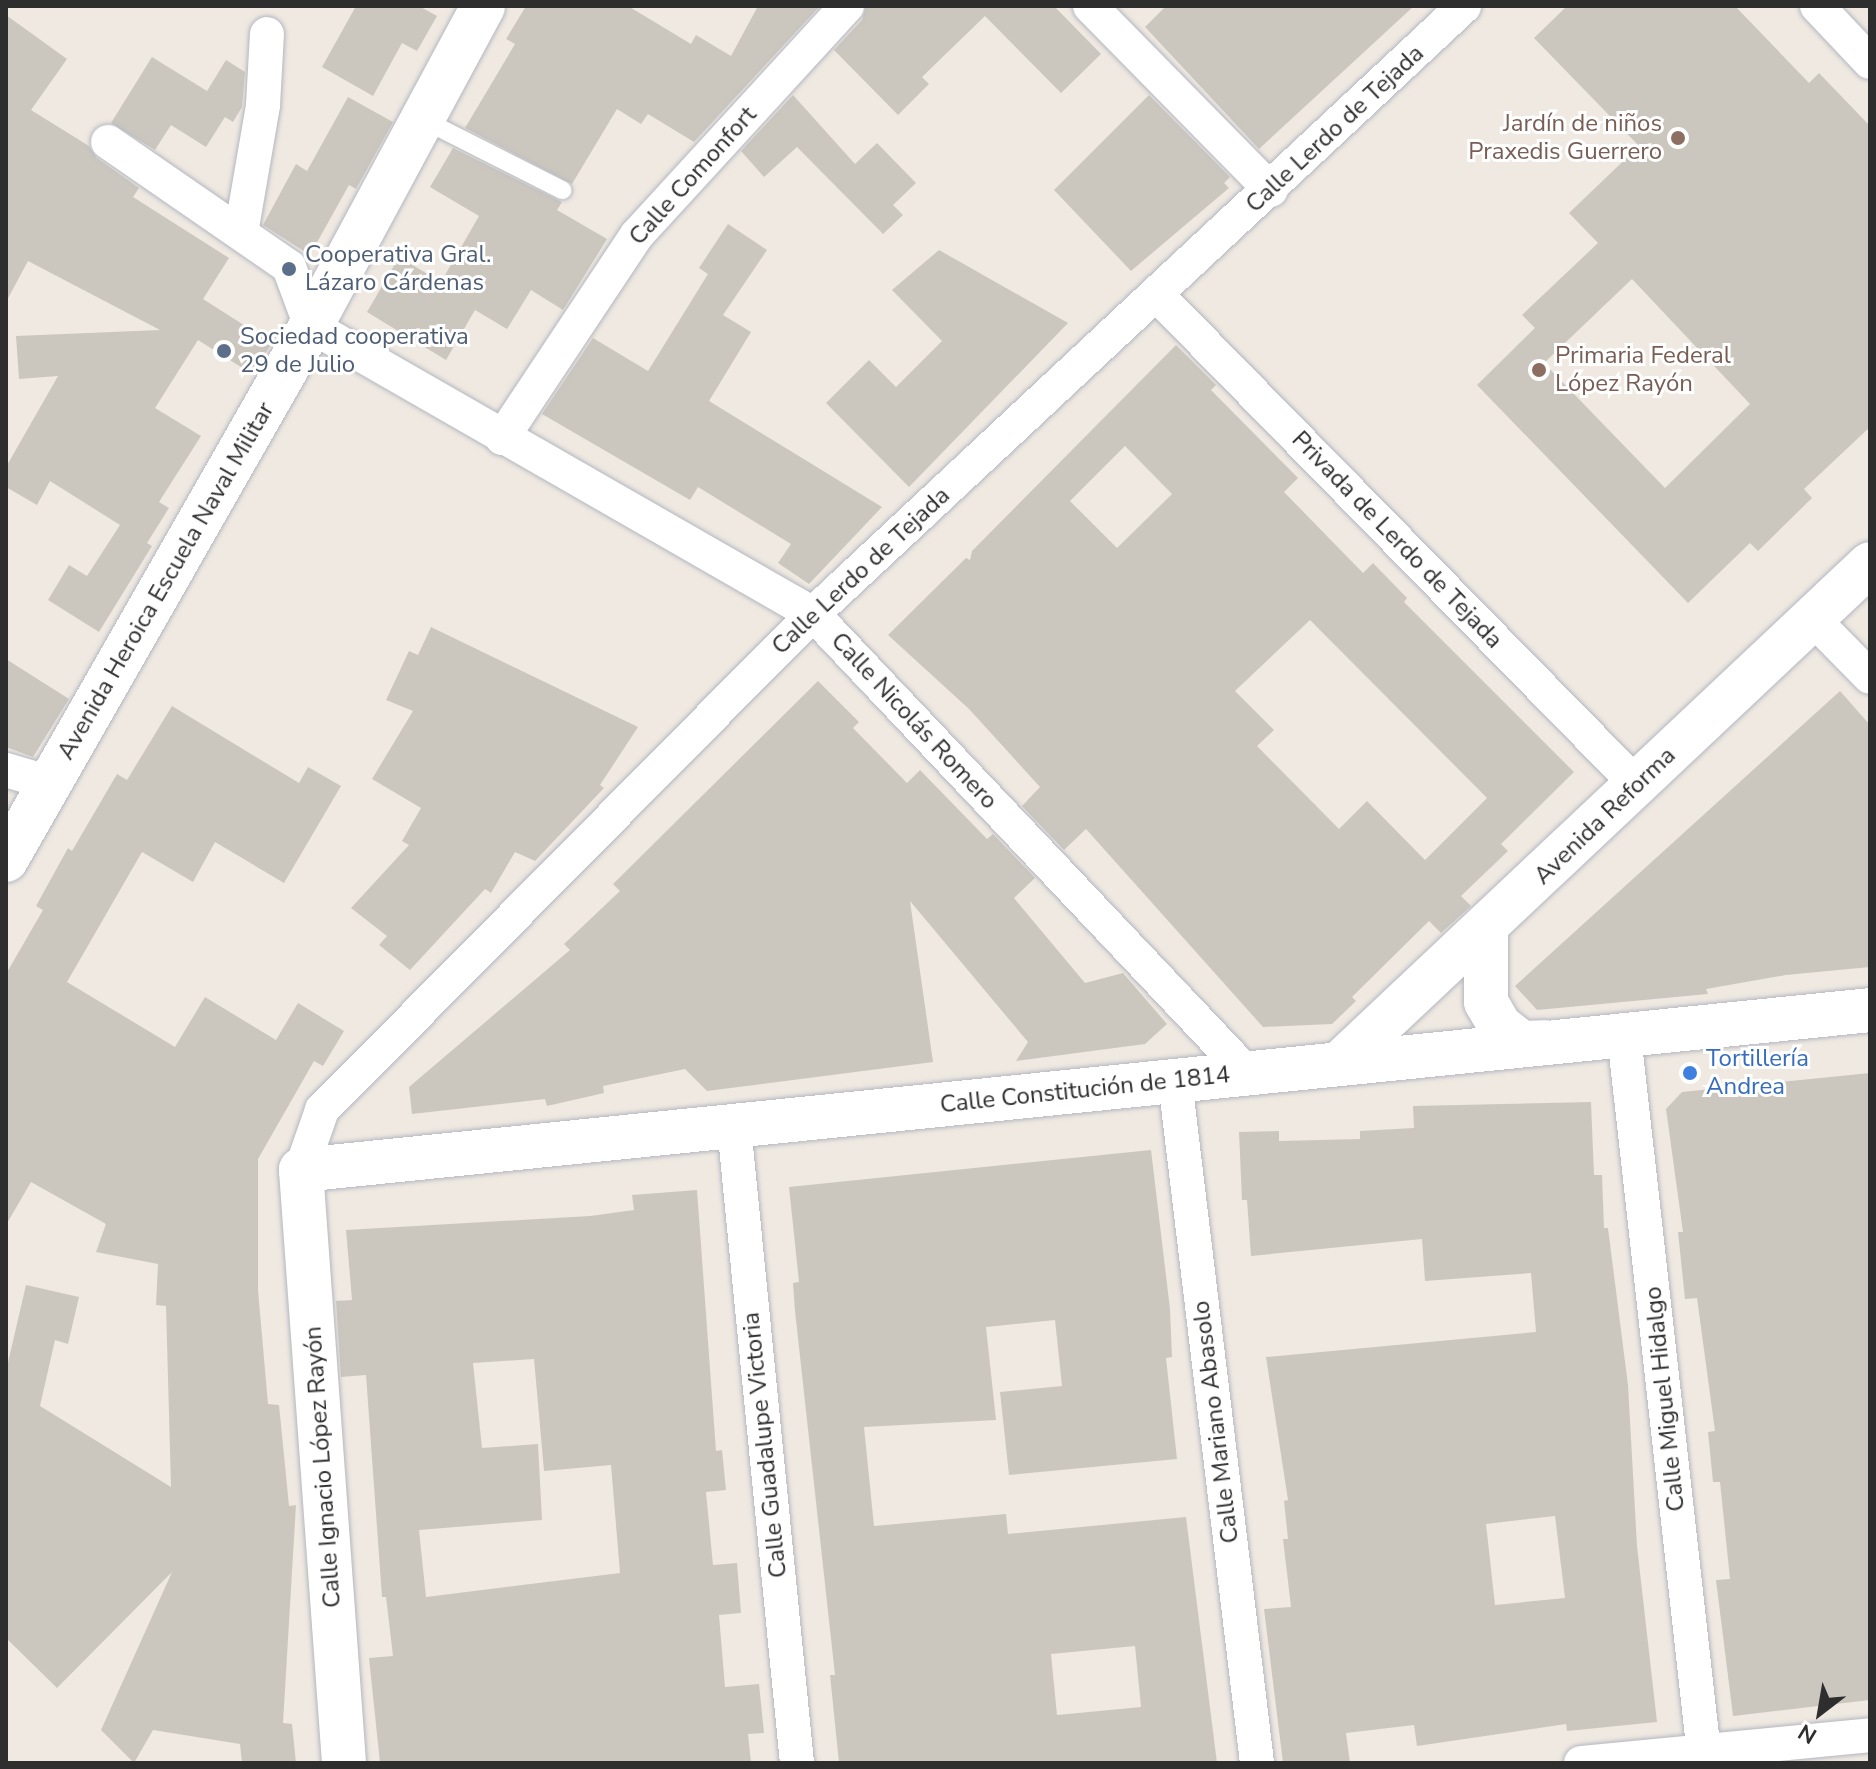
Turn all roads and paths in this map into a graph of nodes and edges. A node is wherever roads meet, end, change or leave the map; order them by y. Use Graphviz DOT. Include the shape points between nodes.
graph roads {
  1 [pos="483,6"];
  2 [pos="847,6"];
  3 [pos="1090,6"];
  4 [pos="1464,6"];
  5 [pos="1817,6"];
  6 [pos="267,34"];
  7 [pos="1870,62"];
  8 [pos="426,121"];
  9 [pos="108,142"];
  10 [pos="562,190"];
  11 [pos="1271,190"];
  12 [pos="241,233"];
  13 [pos="1157,295"];
  14 [pos="311,326"];
  15 [pos="502,438"];
  16 [pos="1870,564"];
  17 [pos="813,614"];
  18 [pos="1813,619"];
  19 [pos="1870,677"];
  20 [pos="6,770"];
  21 [pos="50,783"];
  22 [pos="1637,785"];
  23 [pos="6,860"];
  24 [pos="1486,929"];
  25 [pos="1870,1010"];
  26 [pos="1624,1035"];
  27 [pos="1564,1042"];
  28 [pos="1339,1064"];
  29 [pos="1248,1074"];
  30 [pos="1175,1081"];
  31 [pos="734,1126"];
  32 [pos="301,1170"];
  33 [pos="1870,1735"];
  34 [pos="1704,1756"];
  35 [pos="344,1763"];
  36 [pos="797,1763"];
  37 [pos="1257,1763"];
  38 [pos="1581,1763"];
  1 -- 8 [label="street, Avenida Heroica Escuela Naval Militar"];
  2 -- 15 [label="street, Calle Comonfort" via="637,235"];
  3 -- 11 [label="street"];
  4 -- 11 [label="street, Calle Lerdo de Tejada"];
  5 -- 7 [label="street"];
  6 -- 12 [label="street" via="263,105"];
  8 -- 10 [label="lane"];
  8 -- 14 [label="street, Avenida Heroica Escuela Naval Militar"];
  9 -- 12 [label="street"];
  11 -- 13 [label="street, Calle Lerdo de Tejada"];
  12 -- 14 [label="street" via="289,267"];
  13 -- 17 [label="street, Calle Lerdo de Tejada"];
  13 -- 22 [label="street, Privada de Lerdo de Tejada"];
  14 -- 15 [label="street, Calle Nicolás Romero"];
  14 -- 21 [label="street, Avenida Heroica Escuela Naval Militar"];
  15 -- 17 [label="street, Calle Nicolás Romero"];
  16 -- 18 [label="street, Avenida Reforma"];
  17 -- 29 [label="street, Calle Nicolás Romero"];
  17 -- 32 [label="street, Calle Lerdo de Tejada" via="322,1110"];
  18 -- 19 [label="street"];
  18 -- 22 [label="street, Avenida Reforma"];
  20 -- 21 [label="street"];
  21 -- 23 [label="street, Avenida Heroica Escuela Naval Militar"];
  22 -- 24 [label="street, Avenida Reforma"];
  24 -- 27 [label="street" via="1486,1002 1500,1026 1522,1043"];
  24 -- 28 [label="street, Avenida Reforma"];
  25 -- 26 [label="street, Calle Constitución de 1814"];
  26 -- 27 [label="street, Calle Constitución de 1814"];
  26 -- 34 [label="street, Calle Miguel Hidalgo"];
  27 -- 28 [label="street, Calle Constitución de 1814"];
  28 -- 29 [label="street, Calle Constitución de 1814"];
  29 -- 30 [label="street, Calle Constitución de 1814"];
  30 -- 31 [label="street, Calle Constitución de 1814"];
  30 -- 37 [label="street, Calle Mariano Abasolo"];
  31 -- 32 [label="street, Calle Constitución de 1814"];
  31 -- 36 [label="street, Calle Guadalupe Victoria"];
  32 -- 35 [label="street, Calle Ignacio López Rayón"];
  33 -- 34 [label="street"];
  34 -- 38 [label="street"];
}
